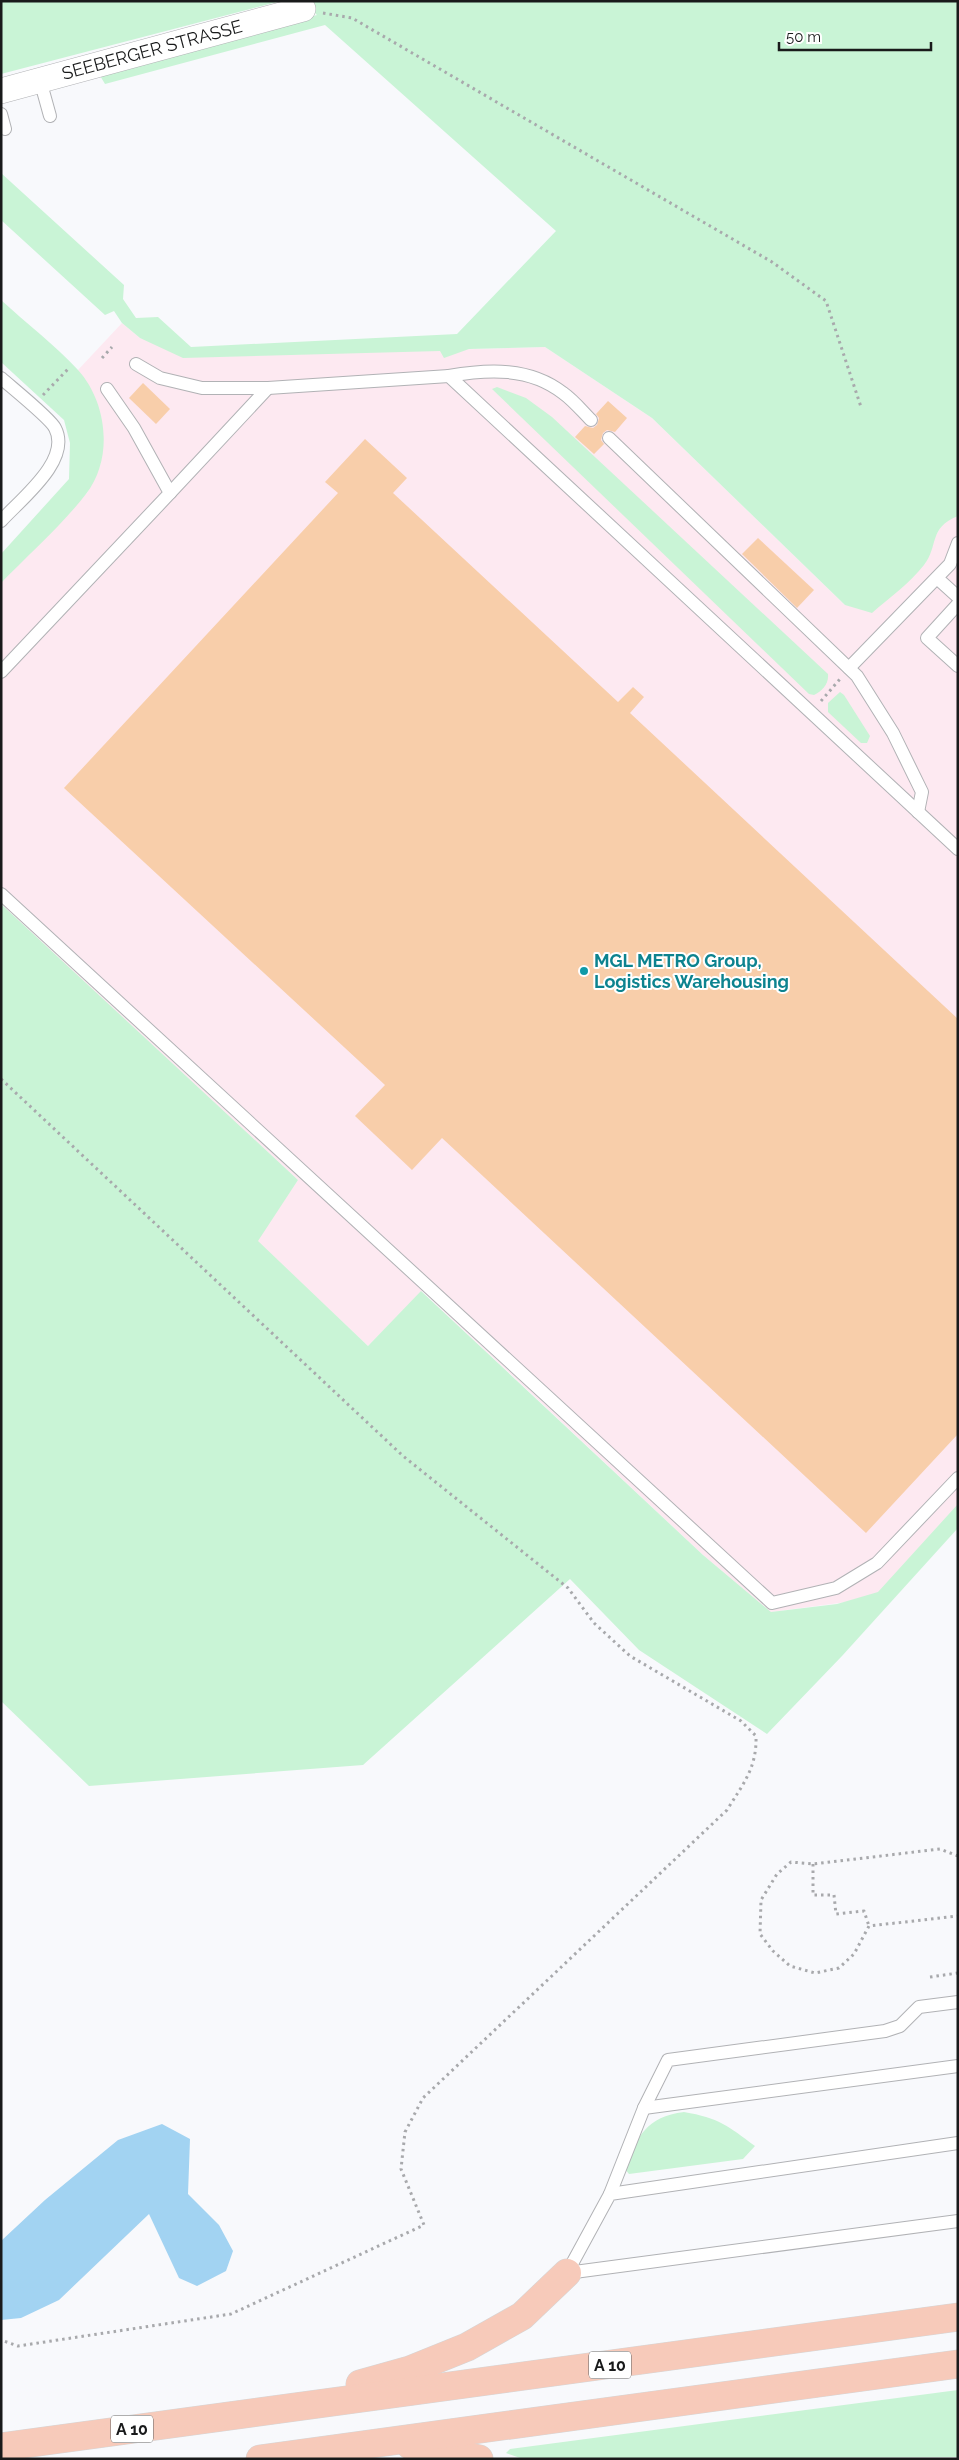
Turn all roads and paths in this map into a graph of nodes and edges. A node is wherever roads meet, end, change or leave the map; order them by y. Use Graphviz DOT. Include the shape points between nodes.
graph roads {
  1 [pos="303,9"];
  2 [pos="40,80"];
  3 [pos="1,91"];
  4 [pos="1,114"];
  5 [pos="50,116"];
  6 [pos="5,128"];
  7 [pos="112,346"];
  8 [pos="102,358"];
  9 [pos="136,364"];
  10 [pos="70,367"];
  11 [pos="449,376"];
  12 [pos="1,378"];
  13 [pos="268,388"];
  14 [pos="106,389"];
  15 [pos="32,407"];
  16 [pos="861,408"];
  17 [pos="591,420"];
  18 [pos="610,438"];
  19 [pos="170,493"];
  20 [pos="1,521"];
  21 [pos="958,543"];
  22 [pos="937,578"];
  23 [pos="958,597"];
  24 [pos="958,604"];
  25 [pos="958,666"];
  26 [pos="849,668"];
  27 [pos="1,672"];
  28 [pos="811,713"];
  29 [pos="918,812"];
  30 [pos="958,849"];
  31 [pos="1,894"];
  32 [pos="1,1079"];
  33 [pos="958,1478"];
  34 [pos="958,1856"];
  35 [pos="813,1864"];
  36 [pos="958,1916"];
  37 [pos="869,1926"];
  38 [pos="958,1973"];
  39 [pos="930,1977"];
  40 [pos="958,2002"];
  41 [pos="958,2066"];
  42 [pos="644,2108"];
  43 [pos="958,2143"];
  44 [pos="610,2194"];
  45 [pos="958,2221"];
  46 [pos="567,2273"];
  47 [pos="958,2317"];
  48 [pos="1,2340"];
  49 [pos="958,2364"];
  50 [pos="262,2412"];
  51 [pos="389,2441"];
  52 [pos="1,2446"];
  53 [pos="260,2459"];
  54 [pos="479,2459"];
  1 -- 2 [label="street, SEEBERGER STRASSE"];
  1 -- 16 [label="path" via="352,18 772,262 826,301"];
  2 -- 3 [label="street, SEEBERGER STRASSE"];
  2 -- 5 [label="lane"];
  4 -- 6 [label="lane"];
  7 -- 8 [label="path"];
  9 -- 13 [label="lane" via="160,378 185,385"];
  10 -- 15 [label="path"];
  11 -- 13 [label="lane"];
  11 -- 17 [label="lane" via="495,370 539,378 563,393"];
  11 -- 28 [label="lane"];
  12 -- 15 [label="lane"];
  13 -- 19 [label="lane"];
  14 -- 19 [label="lane" via="134,428"];
  15 -- 20 [label="lane" via="54,427 59,444 53,464"];
  18 -- 26 [label="lane"];
  19 -- 27 [label="lane"];
  21 -- 22 [label="lane" via="950,564"];
  22 -- 23 [label="lane"];
  22 -- 26 [label="lane"];
  24 -- 25 [label="lane" via="927,638"];
  26 -- 28 [label="path"];
  26 -- 29 [label="lane" via="858,676 893,733 922,792"];
  28 -- 29 [label="lane"];
  29 -- 30 [label="lane"];
  31 -- 33 [label="lane" via="772,1602 836,1588 877,1563"];
  32 -- 48 [label="path" via="403,1456 568,1588 594,1623 630,1656 740,1721 756,1736 757,1755 727,1810 423,2098 405,2132 401,2169 424,2225 230,2314 18,2346"];
  34 -- 35 [label="path" via="940,1849"];
  35 -- 37 [label="path" via="813,1895 834,1895 836,1914 864,1911"];
  35 -- 37 [label="path" via="791,1862 777,1874 761,1900 760,1934 773,1951 790,1966 815,1973 839,1968 854,1954"];
  36 -- 37 [label="path"];
  38 -- 39 [label="path"];
  40 -- 42 [label="lane" via="919,2007 900,2026 885,2031 668,2060"];
  41 -- 42 [label="lane"];
  42 -- 44 [label="lane"];
  43 -- 44 [label="lane"];
  44 -- 46 [label="lane"];
  45 -- 46 [label="lane"];
  46 -- 50 [label="highway" via="522,2316 467,2347 410,2370"];
  47 -- 50 [label="highway, A 10"];
  49 -- 51 [label="highway"];
  50 -- 52 [label="highway, A 10"];
  51 -- 53 [label="highway"];
  51 -- 54 [label="highway"];
}
